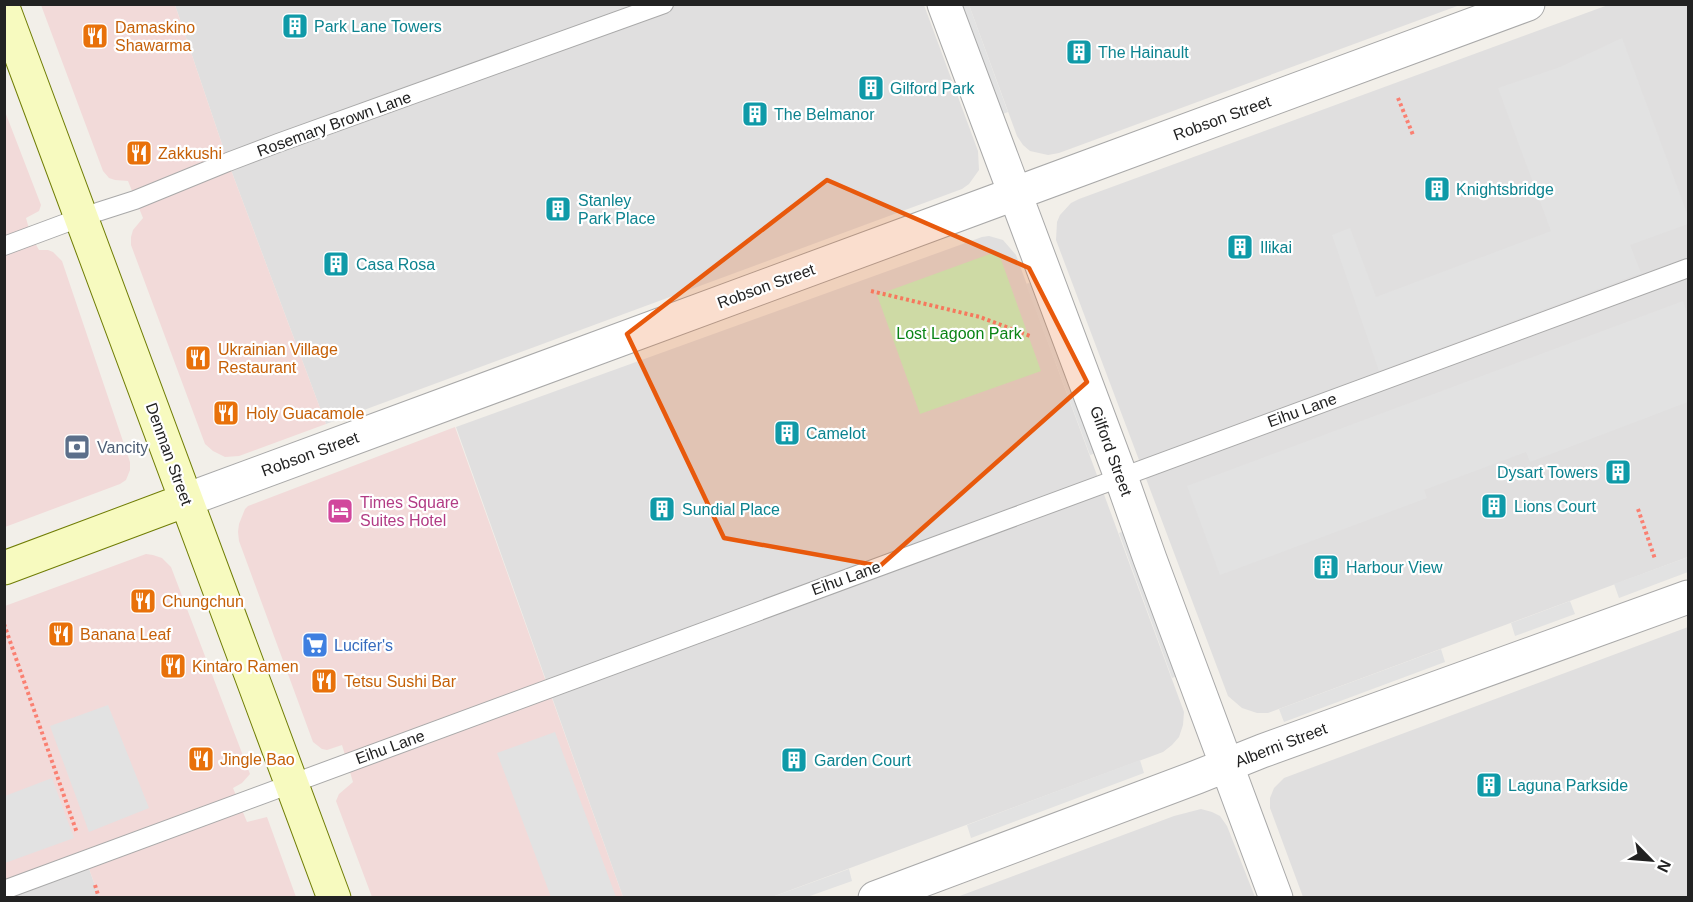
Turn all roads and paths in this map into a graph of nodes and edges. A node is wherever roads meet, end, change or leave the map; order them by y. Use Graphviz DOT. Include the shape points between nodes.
graph roads {
  1 [pos="664,4"];
  2 [pos="944,4"];
  3 [pos="1528,4"];
  4 [pos="4,10"];
  5 [pos="1398,98"];
  6 [pos="1413,135"];
  7 [pos="1015,195"];
  8 [pos="82,217"];
  9 [pos="4,246"];
  10 [pos="1689,268"];
  11 [pos="871,291"];
  12 [pos="1039,340"];
  13 [pos="1121,477"];
  14 [pos="186,500"];
  15 [pos="1638,509"];
  16 [pos="1656,559"];
  17 [pos="4,568"];
  18 [pos="1689,597"];
  19 [pos="4,624"];
  20 [pos="1227,766"];
  21 [pos="292,783"];
  22 [pos="86,860"];
  23 [pos="4,890"];
  24 [pos="334,897"];
  25 [pos="875,897"];
  26 [pos="1276,897"];
  1 -- 8 [label="lane, Rosemary Brown Lane"];
  2 -- 7 [label="street, Gilford Street"];
  3 -- 7 [label="street, Robson Street"];
  4 -- 8 [label="main road, Denman Street"];
  5 -- 6 [label="path"];
  7 -- 13 [label="street, Gilford Street"];
  7 -- 14 [label="street, Robson Street"];
  8 -- 9 [label="lane, Rosemary Brown Lane"];
  8 -- 14 [label="main road, Denman Street"];
  10 -- 13 [label="lane, Eihu Lane"];
  11 -- 12 [label="path" via="980,317"];
  13 -- 20 [label="street, Gilford Street"];
  13 -- 21 [label="lane, Eihu Lane"];
  14 -- 17 [label="main road, Robson Street"];
  14 -- 21 [label="main road, Denman Street"];
  15 -- 16 [label="path"];
  18 -- 20 [label="street, Alberni Street"];
  19 -- 22 [label="path"];
  20 -- 25 [label="street, Alberni Street"];
  20 -- 26 [label="street, Gilford Street"];
  21 -- 22 [label="lane, Eihu Lane"];
  21 -- 24 [label="main road, Denman Street"];
  22 -- 23 [label="lane, Eihu Lane"];
}
